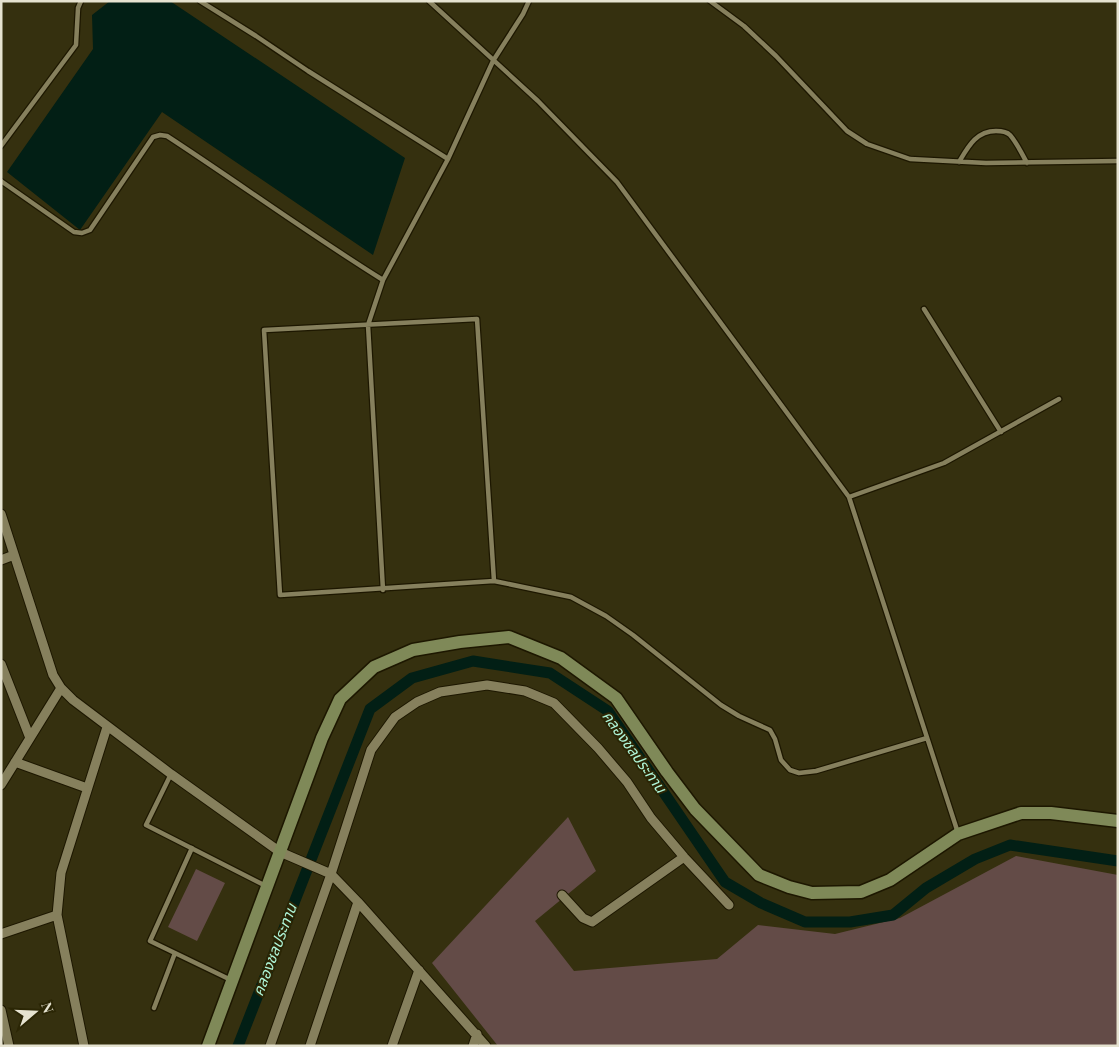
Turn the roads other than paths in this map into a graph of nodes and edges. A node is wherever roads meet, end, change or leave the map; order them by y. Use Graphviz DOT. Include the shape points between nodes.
graph roads {
  1 [pos="81,1"];
  2 [pos="429,1"];
  3 [pos="529,1"];
  4 [pos="710,1"];
  5 [pos="202,2"];
  6 [pos="493,61"];
  7 [pos="1,146"];
  8 [pos="448,159"];
  9 [pos="1118,161"];
  10 [pos="959,162"];
  11 [pos="1027,163"];
  12 [pos="1,181"];
  13 [pos="382,280"];
  14 [pos="924,309"];
  15 [pos="368,325"];
  16 [pos="1059,399"];
  17 [pos="1001,432"];
  18 [pos="849,497"];
  19 [pos="1,514"];
  20 [pos="14,555"];
  21 [pos="1,560"];
  22 [pos="494,581"];
  23 [pos="383,590"];
  24 [pos="1,664"];
  25 [pos="61,688"];
  26 [pos="107,726"];
  27 [pos="30,738"];
  28 [pos="927,738"];
  29 [pos="15,762"];
  30 [pos="171,774"];
  31 [pos="1,785"];
  32 [pos="88,788"];
  33 [pos="1118,821"];
  34 [pos="958,834"];
  35 [pos="192,848"];
  36 [pos="280,852"];
  37 [pos="684,858"];
  38 [pos="331,874"];
  39 [pos="267,886"];
  40 [pos="562,895"];
  41 [pos="358,902"];
  42 [pos="730,905"];
  43 [pos="57,915"];
  44 [pos="1,934"];
  45 [pos="175,953"];
  46 [pos="419,970"];
  47 [pos="232,980"];
  48 [pos="154,1008"];
  49 [pos="1,1010"];
  50 [pos="477,1034"];
  51 [pos="9,1046"];
  52 [pos="84,1046"];
  53 [pos="208,1046"];
  54 [pos="270,1046"];
  55 [pos="310,1046"];
  56 [pos="392,1046"];
  57 [pos="473,1046"];
  58 [pos="486,1046"];
  1 -- 7 [label="lane" via="76,45"];
  2 -- 6 [label="lane"];
  3 -- 6 [label="lane"];
  4 -- 10 [label="lane" via="744,26 847,131 867,144 910,159"];
  5 -- 8 [label="lane"];
  6 -- 8 [label="lane"];
  6 -- 18 [label="lane" via="538,101 617,182"];
  8 -- 13 [label="lane"];
  9 -- 11 [label="lane"];
  10 -- 11 [label="lane"];
  10 -- 11 [label="lane" via="970,142 993,130 1009,134"];
  12 -- 13 [label="lane" via="74,232 82,233 90,230 153,137 160,134"];
  13 -- 15 [label="lane"];
  14 -- 17 [label="lane"];
  15 -- 22 [label="lane" via="477,319"];
  15 -- 23 [label="lane"];
  15 -- 23 [label="lane" via="264,330 280,595"];
  16 -- 17 [label="lane"];
  17 -- 18 [label="lane" via="944,464"];
  18 -- 28 [label="lane"];
  19 -- 20 [label="street"];
  20 -- 21 [label="street"];
  20 -- 25 [label="street" via="53,675"];
  22 -- 23 [label="lane"];
  22 -- 28 [label="lane" via="570,597 606,616 720,704 770,730 776,739 781,760 790,770 799,773 816,771"];
  24 -- 27 [label="street"];
  25 -- 26 [label="street"];
  25 -- 27 [label="street"];
  26 -- 30 [label="street"];
  26 -- 32 [label="street"];
  27 -- 29 [label="street"];
  28 -- 34 [label="lane"];
  29 -- 31 [label="street"];
  29 -- 32 [label="street"];
  30 -- 35 [label="lane" via="146,825"];
  30 -- 36 [label="street"];
  32 -- 43 [label="street" via="61,874"];
  33 -- 34 [label="street" via="1051,812 1022,813"];
  34 -- 36 [label="street" via="890,880 861,892 812,893 759,876 695,809 616,698 561,658 509,637 413,650 374,667 340,699 322,738"];
  35 -- 39 [label="lane"];
  35 -- 45 [label="lane" via="150,941"];
  36 -- 38 [label="street"];
  36 -- 39 [label="street"];
  37 -- 38 [label="street" via="627,782 554,703 525,691 487,685 440,692 394,717 370,750"];
  37 -- 40 [label="street" via="592,922 583,918"];
  37 -- 42 [label="street"];
  38 -- 41 [label="street"];
  38 -- 54 [label="street"];
  39 -- 47 [label="street"];
  41 -- 46 [label="street"];
  41 -- 55 [label="street"];
  43 -- 44 [label="street"];
  43 -- 52 [label="street"];
  45 -- 47 [label="lane"];
  45 -- 48 [label="lane"];
  46 -- 50 [label="street"];
  46 -- 56 [label="street"];
  47 -- 53 [label="street"];
  49 -- 51 [label="street"];
  50 -- 57 [label="street"];
  50 -- 58 [label="street"];
}
